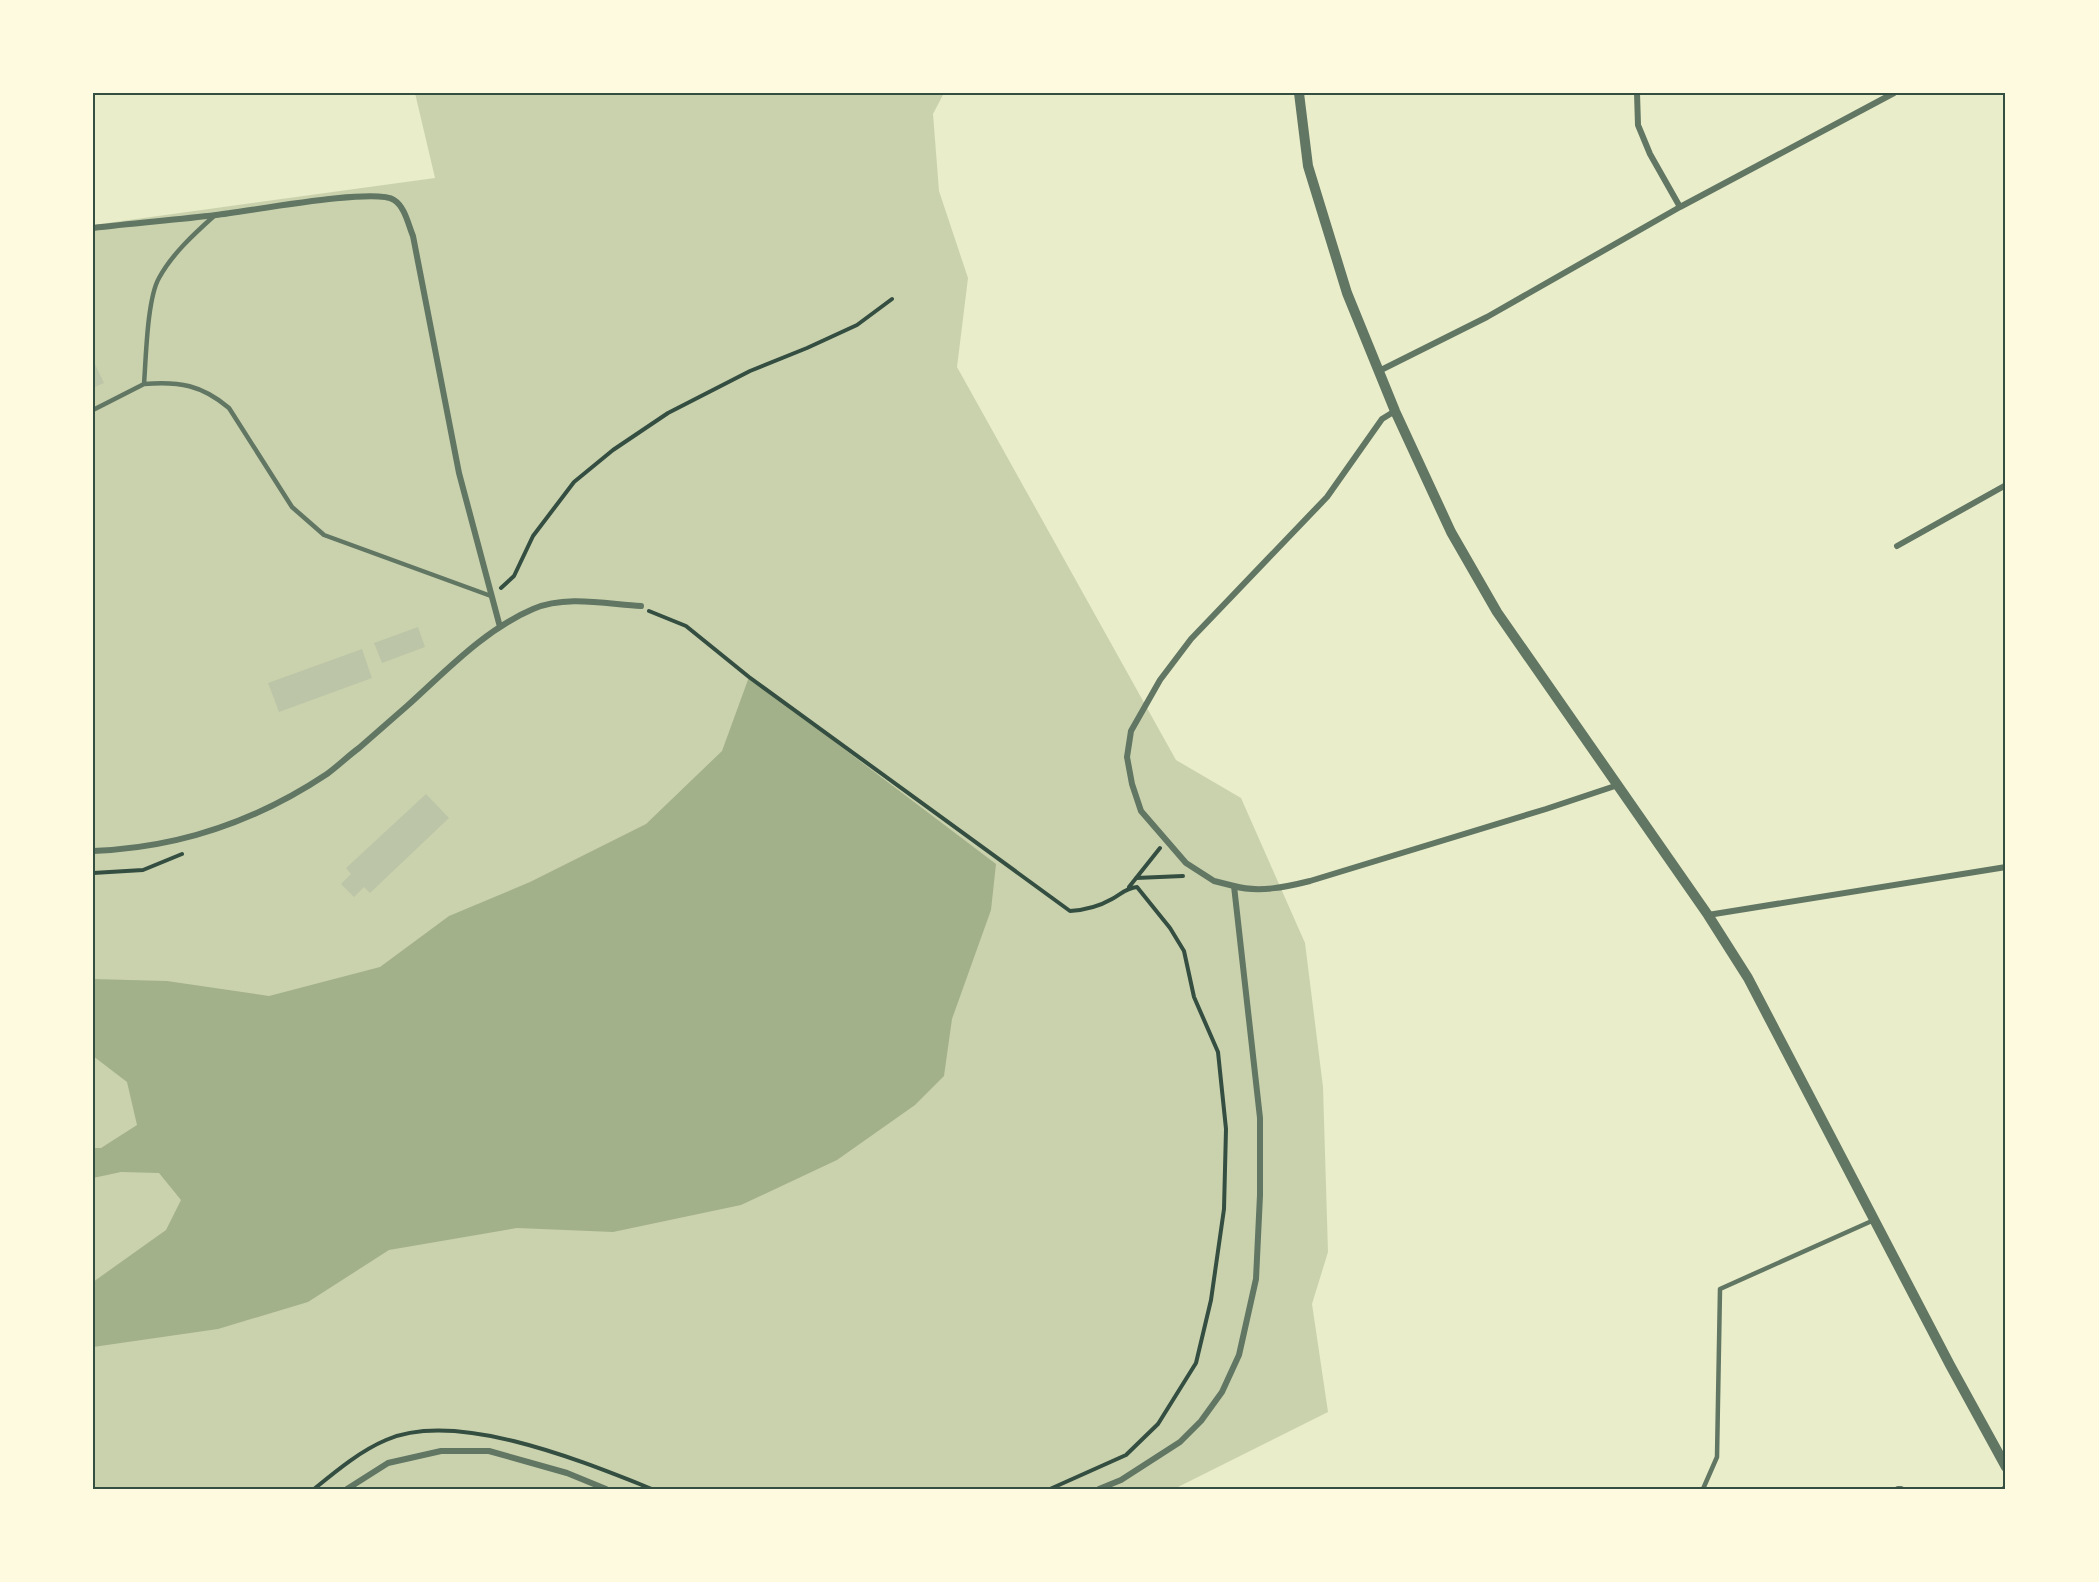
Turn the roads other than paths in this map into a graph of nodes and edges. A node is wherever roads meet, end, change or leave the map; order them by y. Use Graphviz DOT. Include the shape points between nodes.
graph roads {
  1 [pos="1299,93"];
  2 [pos="1637,93"];
  3 [pos="1894,93"];
  4 [pos="1680,207"];
  5 [pos="214,216"];
  6 [pos="93,228"];
  7 [pos="1379,371"];
  8 [pos="144,384"];
  9 [pos="93,410"];
  10 [pos="1395,411"];
  11 [pos="2006,485"];
  12 [pos="1897,546"];
  13 [pos="491,596"];
  14 [pos="641,606"];
  15 [pos="500,627"];
  16 [pos="1618,785"];
  17 [pos="93,852"];
  18 [pos="2006,867"];
  19 [pos="1234,886"];
  20 [pos="1708,915"];
  21 [pos="1874,1220"];
  22 [pos="2006,1467"];
  23 [pos="347,1489"];
  24 [pos="606,1489"];
  25 [pos="1099,1489"];
  26 [pos="1703,1489"];
  1 -- 7 [label="street" via="1308,166 1347,293"];
  2 -- 4 [label="street" via="1638,125"];
  3 -- 4 [label="street"];
  4 -- 7 [label="street" via="1487,316"];
  5 -- 6 [label="street"];
  5 -- 8 [label="lane" via="179,250 158,280 152,302"];
  5 -- 13 [label="street" via="351,196 388,198 404,211 459,473"];
  7 -- 10 [label="street"];
  8 -- 9 [label="lane"];
  8 -- 13 [label="lane" via="193,386 215,396 229,408 292,507 324,534"];
  10 -- 16 [label="street" via="1450,532 1497,612"];
  10 -- 19 [label="street" via="1382,419 1327,497 1191,639 1160,680 1131,731 1127,757 1141,811 1186,863 1214,881"];
  11 -- 12 [label="street"];
  13 -- 15 [label="street"];
  14 -- 15 [label="street" via="566,601 534,609"];
  15 -- 17 [label="street" via="329,773 282,802 234,824 170,843"];
  16 -- 19 [label="street" via="1310,881 1245,890"];
  16 -- 20 [label="street"];
  18 -- 20 [label="street"];
  19 -- 25 [label="street" via="1260,1118 1256,1279 1239,1355 1222,1392 1180,1442 1121,1480"];
  20 -- 21 [label="street" via="1748,978"];
  21 -- 22 [label="street"];
  21 -- 26 [label="lane" via="1720,1289 1717,1457"];
  23 -- 24 [label="street" via="388,1463 441,1451 489,1451 567,1473"];
}
